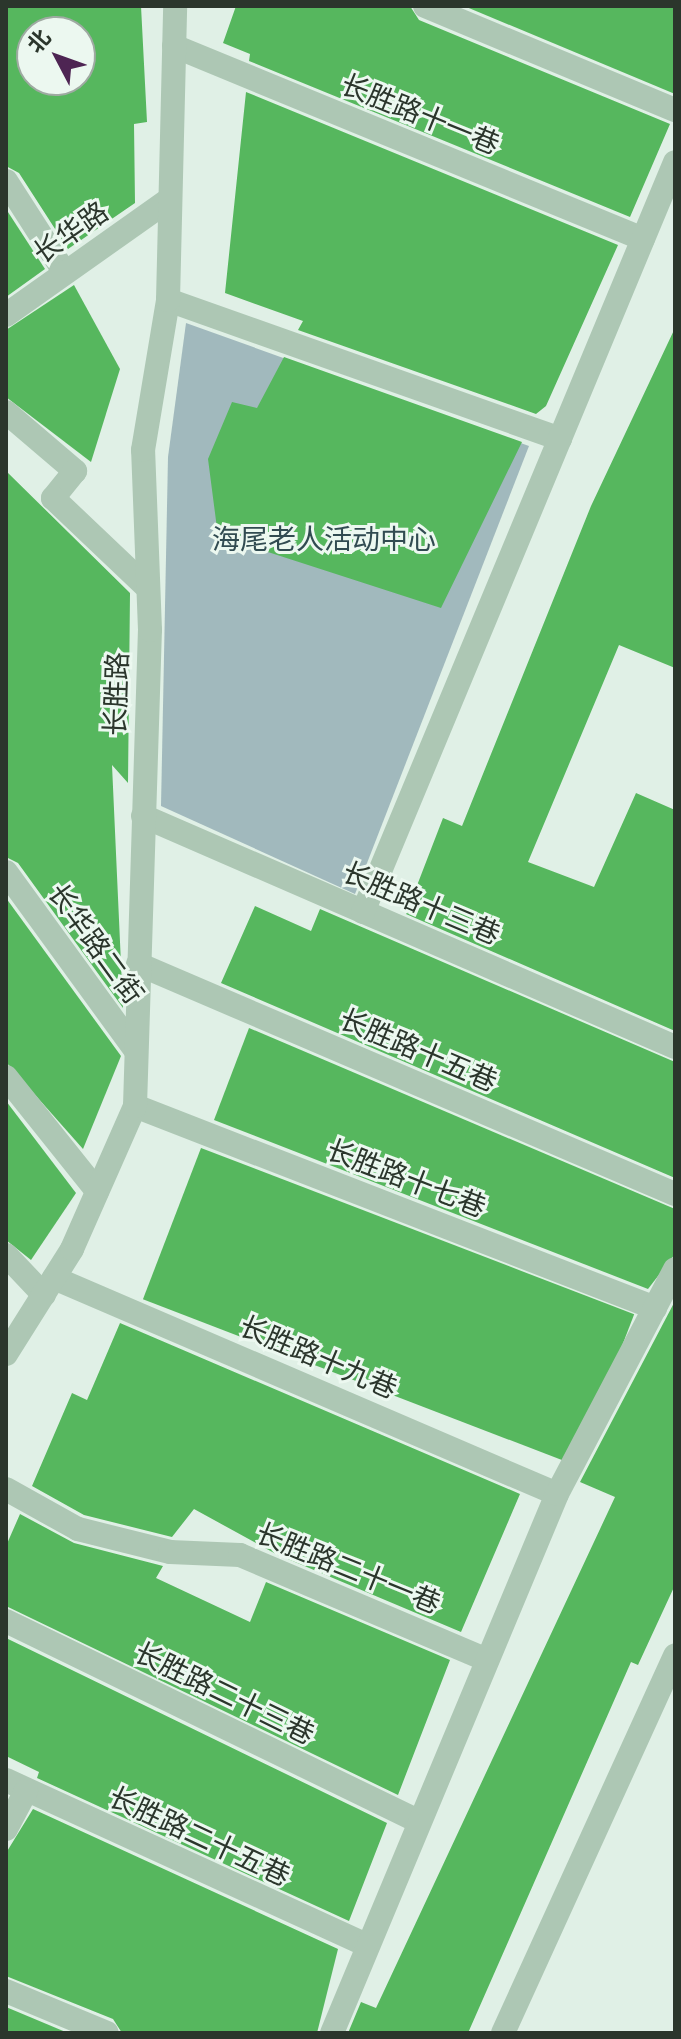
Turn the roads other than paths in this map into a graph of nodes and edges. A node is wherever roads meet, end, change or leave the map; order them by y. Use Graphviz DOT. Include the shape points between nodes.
graph roads {
  1 [pos="175,6"];
  2 [pos="425,6"];
  3 [pos="174,46"];
  4 [pos="675,110"];
  5 [pos="675,162"];
  6 [pos="6,181"];
  7 [pos="170,199"];
  8 [pos="643,239"];
  9 [pos="65,273"];
  10 [pos="168,300"];
  11 [pos="6,315"];
  12 [pos="6,412"];
  13 [pos="560,439"];
  14 [pos="148,588"];
  15 [pos="143,816"];
  16 [pos="6,872"];
  17 [pos="363,912"];
  18 [pos="138,964"];
  19 [pos="675,1047"];
  20 [pos="136,1051"];
  21 [pos="6,1077"];
  22 [pos="135,1106"];
  23 [pos="97,1191"];
  24 [pos="675,1194"];
  25 [pos="6,1255"];
  26 [pos="675,1269"];
  27 [pos="49,1286"];
  28 [pos="655,1308"];
  29 [pos="6,1354"];
  30 [pos="6,1489"];
  31 [pos="557,1494"];
  32 [pos="6,1621"];
  33 [pos="675,1655"];
  34 [pos="485,1659"];
  35 [pos="16,1786"];
  36 [pos="417,1821"];
  37 [pos="6,1829"];
  38 [pos="368,1946"];
  39 [pos="6,1991"];
  40 [pos="107,2033"];
  41 [pos="332,2033"];
  42 [pos="503,2033"];
  1 -- 3 [label="street, 长胜路"];
  2 -- 4 [label="street"];
  3 -- 7 [label="street, 长胜路"];
  3 -- 8 [label="street, 长胜路十一巷"];
  5 -- 8 [label="street"];
  6 -- 9 [label="street"];
  7 -- 9 [label="street, 长华路"];
  7 -- 10 [label="street, 长胜路"];
  8 -- 13 [label="street"];
  9 -- 11 [label="street, 长华路"];
  10 -- 13 [label="street"];
  10 -- 14 [label="street, 长胜路" via="143,450"];
  12 -- 14 [label="street" via="75,471 53,498"];
  13 -- 17 [label="street"];
  14 -- 15 [label="street, 长胜路"];
  15 -- 17 [label="street, 长胜路十三巷"];
  15 -- 18 [label="street, 长胜路"];
  16 -- 20 [label="street, 长华路二街"];
  17 -- 19 [label="street, 长胜路十三巷"];
  18 -- 20 [label="street, 长胜路"];
  18 -- 24 [label="street, 长胜路十五巷"];
  20 -- 22 [label="street, 长胜路"];
  21 -- 23 [label="street"];
  22 -- 23 [label="street, 长胜路"];
  22 -- 28 [label="street, 长胜路十七巷"];
  23 -- 27 [label="street, 长胜路"];
  25 -- 27 [label="street"];
  26 -- 28 [label="street"];
  27 -- 29 [label="street, 长胜路"];
  27 -- 31 [label="street, 长胜路十九巷"];
  28 -- 31 [label="street"];
  30 -- 34 [label="street, 长胜路二十一巷" via="78,1529 170,1552 240,1555"];
  31 -- 34 [label="street"];
  32 -- 36 [label="street, 长胜路二十三巷"];
  33 -- 42 [label="street"];
  34 -- 36 [label="street"];
  35 -- 37 [label="street"];
  35 -- 38 [label="street, 长胜路二十五巷"];
  36 -- 38 [label="street"];
  38 -- 41 [label="street"];
  39 -- 40 [label="street"];
}
